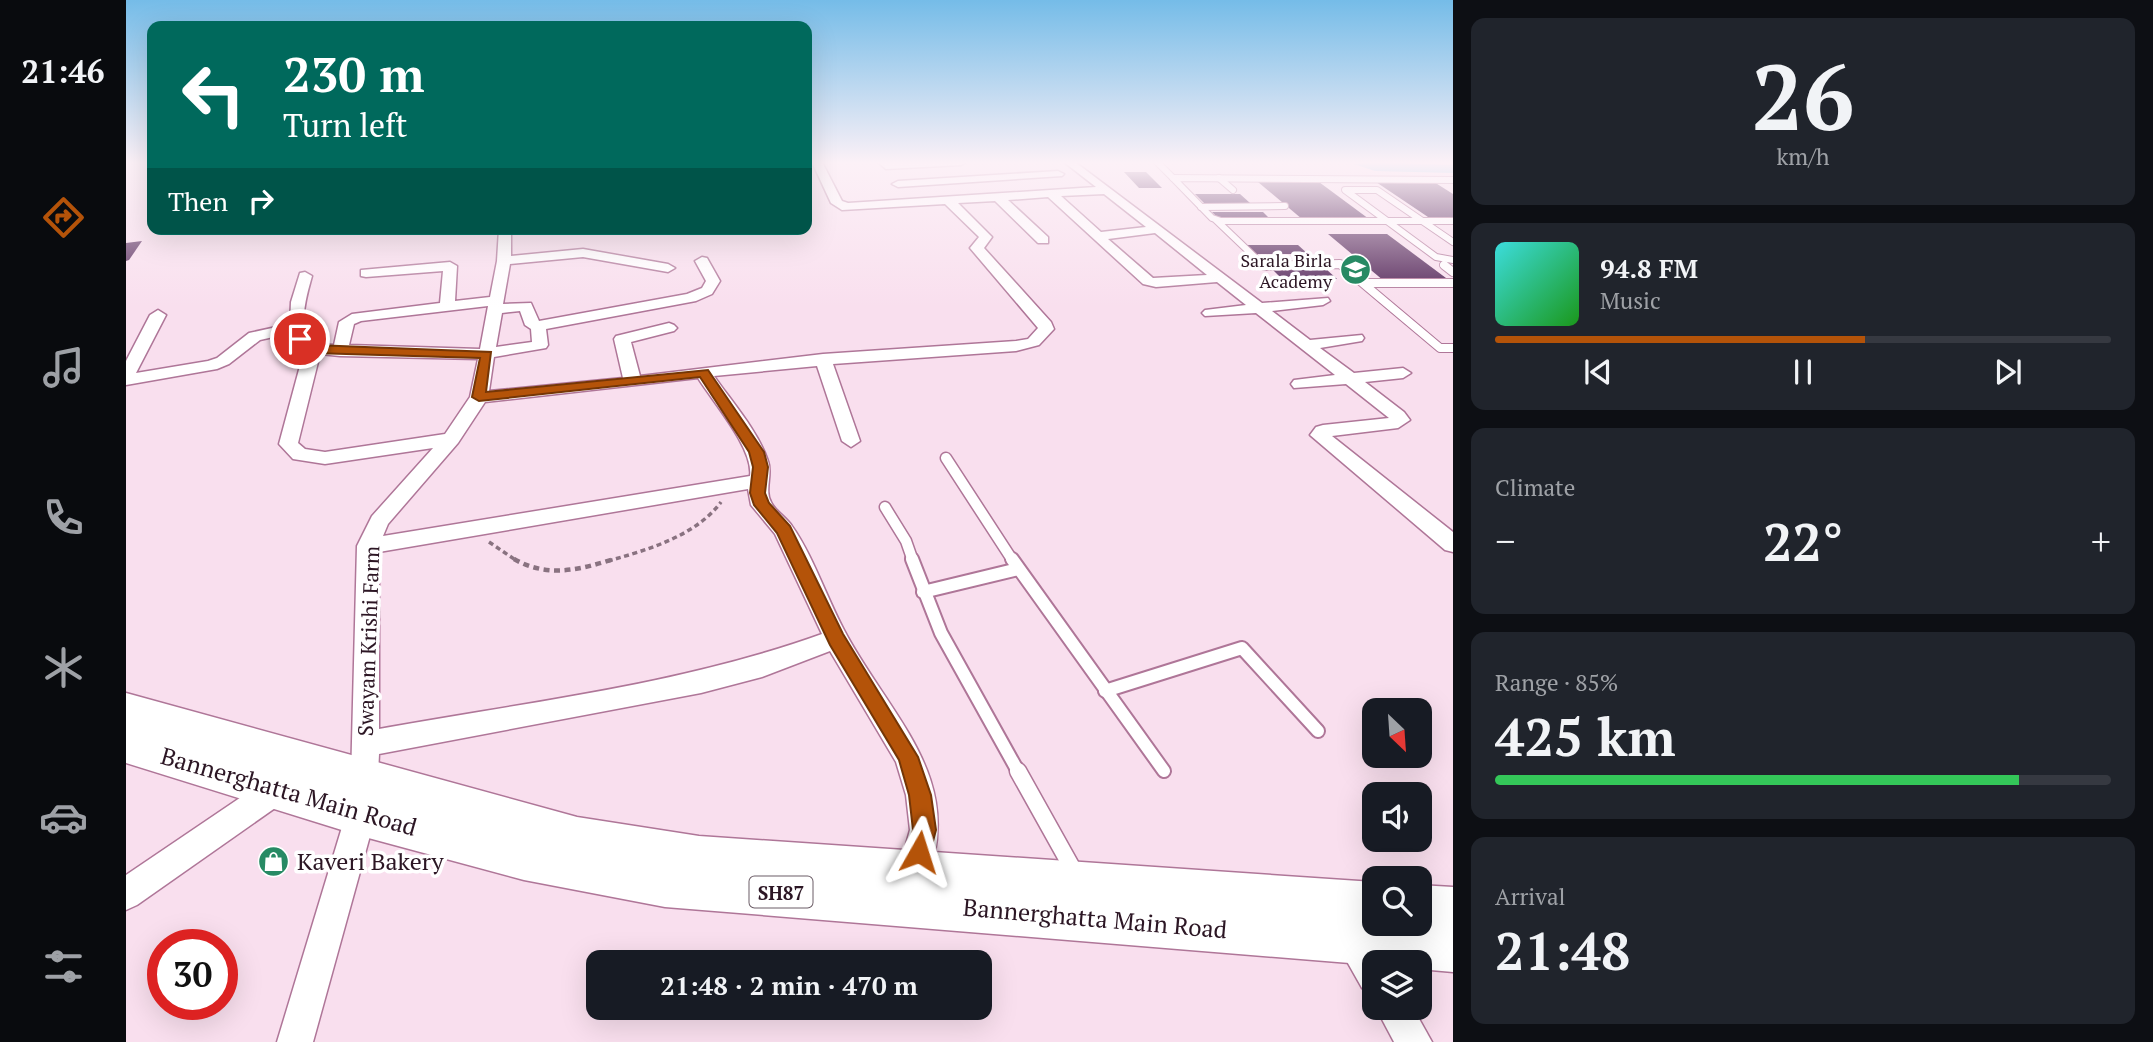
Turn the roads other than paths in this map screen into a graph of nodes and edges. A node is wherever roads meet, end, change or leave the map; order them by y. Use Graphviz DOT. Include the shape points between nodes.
graph roads {
  1 [pos="959,211"];
  2 [pos="1012,211"];
  3 [pos="1070,211"];
  4 [pos="1133,211"];
  5 [pos="1205,211"];
  6 [pos="1373,211"];
  7 [pos="1409,211"];
  8 [pos="1216,220"];
  9 [pos="1423,220"];
  10 [pos="1387,221"];
  11 [pos="1453,221"];
  12 [pos="1157,229"];
  13 [pos="505,235"];
  14 [pos="1099,236"];
  15 [pos="1043,240"];
  16 [pos="1453,242"];
  17 [pos="1453,260"];
  18 [pos="504,261"];
  19 [pos="702,261"];
  20 [pos="1444,265"];
  21 [pos="668,268"];
  22 [pos="1453,272"];
  23 [pos="366,273"];
  24 [pos="452,274"];
  25 [pos="305,276"];
  26 [pos="1219,278"];
  27 [pos="1364,283"];
  28 [pos="1453,283"];
  29 [pos="358,288"];
  30 [pos="1323,301"];
  31 [pos="447,306"];
  32 [pos="495,306"];
  33 [pos="1258,309"];
  34 [pos="1210,313"];
  35 [pos="158,315"];
  36 [pos="538,326"];
  37 [pos="296,327"];
  38 [pos="669,328"];
  39 [pos="1356,338"];
  40 [pos="1305,345"];
  41 [pos="1453,348"];
  42 [pos="313,349"];
  43 [pos="340,351"];
  44 [pos="486,354"];
  45 [pos="823,359"];
  46 [pos="704,373"];
  47 [pos="1403,373"];
  48 [pos="1349,378"];
  49 [pos="126,379"];
  50 [pos="633,382"];
  51 [pos="1300,384"];
  52 [pos="479,397"];
  53 [pos="451,439"];
  54 [pos="851,441"];
  55 [pos="946,458"];
  56 [pos="759,481"];
  57 [pos="885,507"];
  58 [pos="1453,544"];
  59 [pos="368,546"];
  60 [pos="1018,569"];
  61 [pos="923,592"];
  62 [pos="836,639"];
  63 [pos="1105,691"];
  64 [pos="126,711"];
  65 [pos="1318,732"];
  66 [pos="126,744"];
  67 [pos="1164,771"];
  68 [pos="364,779"];
  69 [pos="278,789"];
  70 [pos="914,874"];
  71 [pos="752,876"];
  72 [pos="126,894"];
  73 [pos="1091,902"];
  74 [pos="1432,910"];
  75 [pos="1453,911"];
  76 [pos="1358,931"];
  77 [pos="1453,947"];
  78 [pos="1400,1020"];
  79 [pos="295,1042"];
  80 [pos="1414,1042"];
  1 -- 45 [label="street" via="986,237 977,248 1043,322 1042,336 1016,346"];
  2 -- 15 [label="street"];
  3 -- 14 [label="street"];
  4 -- 12 [label="street"];
  5 -- 8 [label="lane"];
  6 -- 10 [label="lane"];
  7 -- 9 [label="lane"];
  8 -- 10 [label="lane"];
  8 -- 27 [label="lane" via="1264,266 1340,264"];
  9 -- 10 [label="lane"];
  9 -- 11 [label="lane"];
  9 -- 16 [label="lane"];
  10 -- 17 [label="lane" via="1436,257"];
  12 -- 14 [label="street"];
  12 -- 26 [label="street"];
  13 -- 18 [label="street, Swayam Krishi Farm"];
  14 -- 26 [label="street" via="1148,281"];
  18 -- 21 [label="street" via="583,253"];
  18 -- 32 [label="street, Swayam Krishi Farm"];
  19 -- 36 [label="street" via="713,281 707,291 691,298"];
  20 -- 22 [label="lane"];
  23 -- 24 [label="street" via="448,265"];
  24 -- 29 [label="street"];
  24 -- 31 [label="street"];
  25 -- 37 [label="street"];
  26 -- 33 [label="street"];
  27 -- 28 [label="lane"];
  27 -- 41 [label="lane" via="1440,348"];
  30 -- 33 [label="street"];
  31 -- 32 [label="street"];
  31 -- 43 [label="street" via="352,319 347,322"];
  32 -- 36 [label="street" via="526,306 533,325"];
  32 -- 44 [label="street, Swayam Krishi Farm"];
  33 -- 34 [label="street"];
  33 -- 40 [label="street"];
  35 -- 49 [label="street"];
  36 -- 44 [label="street" via="540,345"];
  37 -- 42 [label="street" via="304,346"];
  37 -- 49 [label="street" via="255,336 211,365"];
  38 -- 50 [label="street" via="622,339"];
  39 -- 40 [label="street"];
  40 -- 48 [label="street"];
  42 -- 43 [label="street"];
  42 -- 53 [label="street" via="288,444 300,455 326,458"];
  43 -- 44 [label="street"];
  44 -- 52 [label="street, Swayam Krishi Farm"];
  45 -- 46 [label="street"];
  45 -- 54 [label="street"];
  46 -- 50 [label="street"];
  46 -- 56 [label="street" via="756,452"];
  47 -- 48 [label="street"];
  48 -- 51 [label="street"];
  48 -- 58 [label="street" via="1401,420 1319,435"];
  50 -- 52 [label="street"];
  52 -- 53 [label="street, Swayam Krishi Farm"];
  53 -- 59 [label="street, Swayam Krishi Farm" via="379,521"];
  55 -- 60 [label="lane"];
  56 -- 59 [label="street"];
  56 -- 62 [label="street" via="761,505 784,530"];
  57 -- 61 [label="lane" via="906,541"];
  59 -- 68 [label="street, Swayam Krishi Farm"];
  60 -- 61 [label="lane"];
  60 -- 63 [label="lane"];
  61 -- 73 [label="lane" via="941,633"];
  62 -- 68 [label="street" via="762,666"];
  62 -- 70 [label="street" via="908,757 925,830"];
  63 -- 65 [label="lane" via="1242,648"];
  63 -- 67 [label="lane"];
  64 -- 68 [label="main road, Bannerghatta Main Road / SH87"];
  66 -- 69 [label="main road, Bannerghatta Main Road / SH87"];
  68 -- 69 [label="main road, Bannerghatta Main Road / SH87"];
  68 -- 71 [label="main road, Bannerghatta Main Road / SH87" via="524,857 665,883"];
  68 -- 79 [label="street, Swayam Krishi Farm"];
  69 -- 72 [label="street"];
  70 -- 71 [label="main road, Bannerghatta Main Road / SH87"];
  70 -- 73 [label="main road, Bannerghatta Main Road / SH87"];
  71 -- 73 [label="main road, Bannerghatta Main Road / SH87"];
  73 -- 76 [label="main road, Bannerghatta Main Road / SH87"];
  74 -- 75 [label="main road"];
  76 -- 77 [label="main road, Bannerghatta Main Road / SH87"];
  78 -- 80 [label="street"];
}
